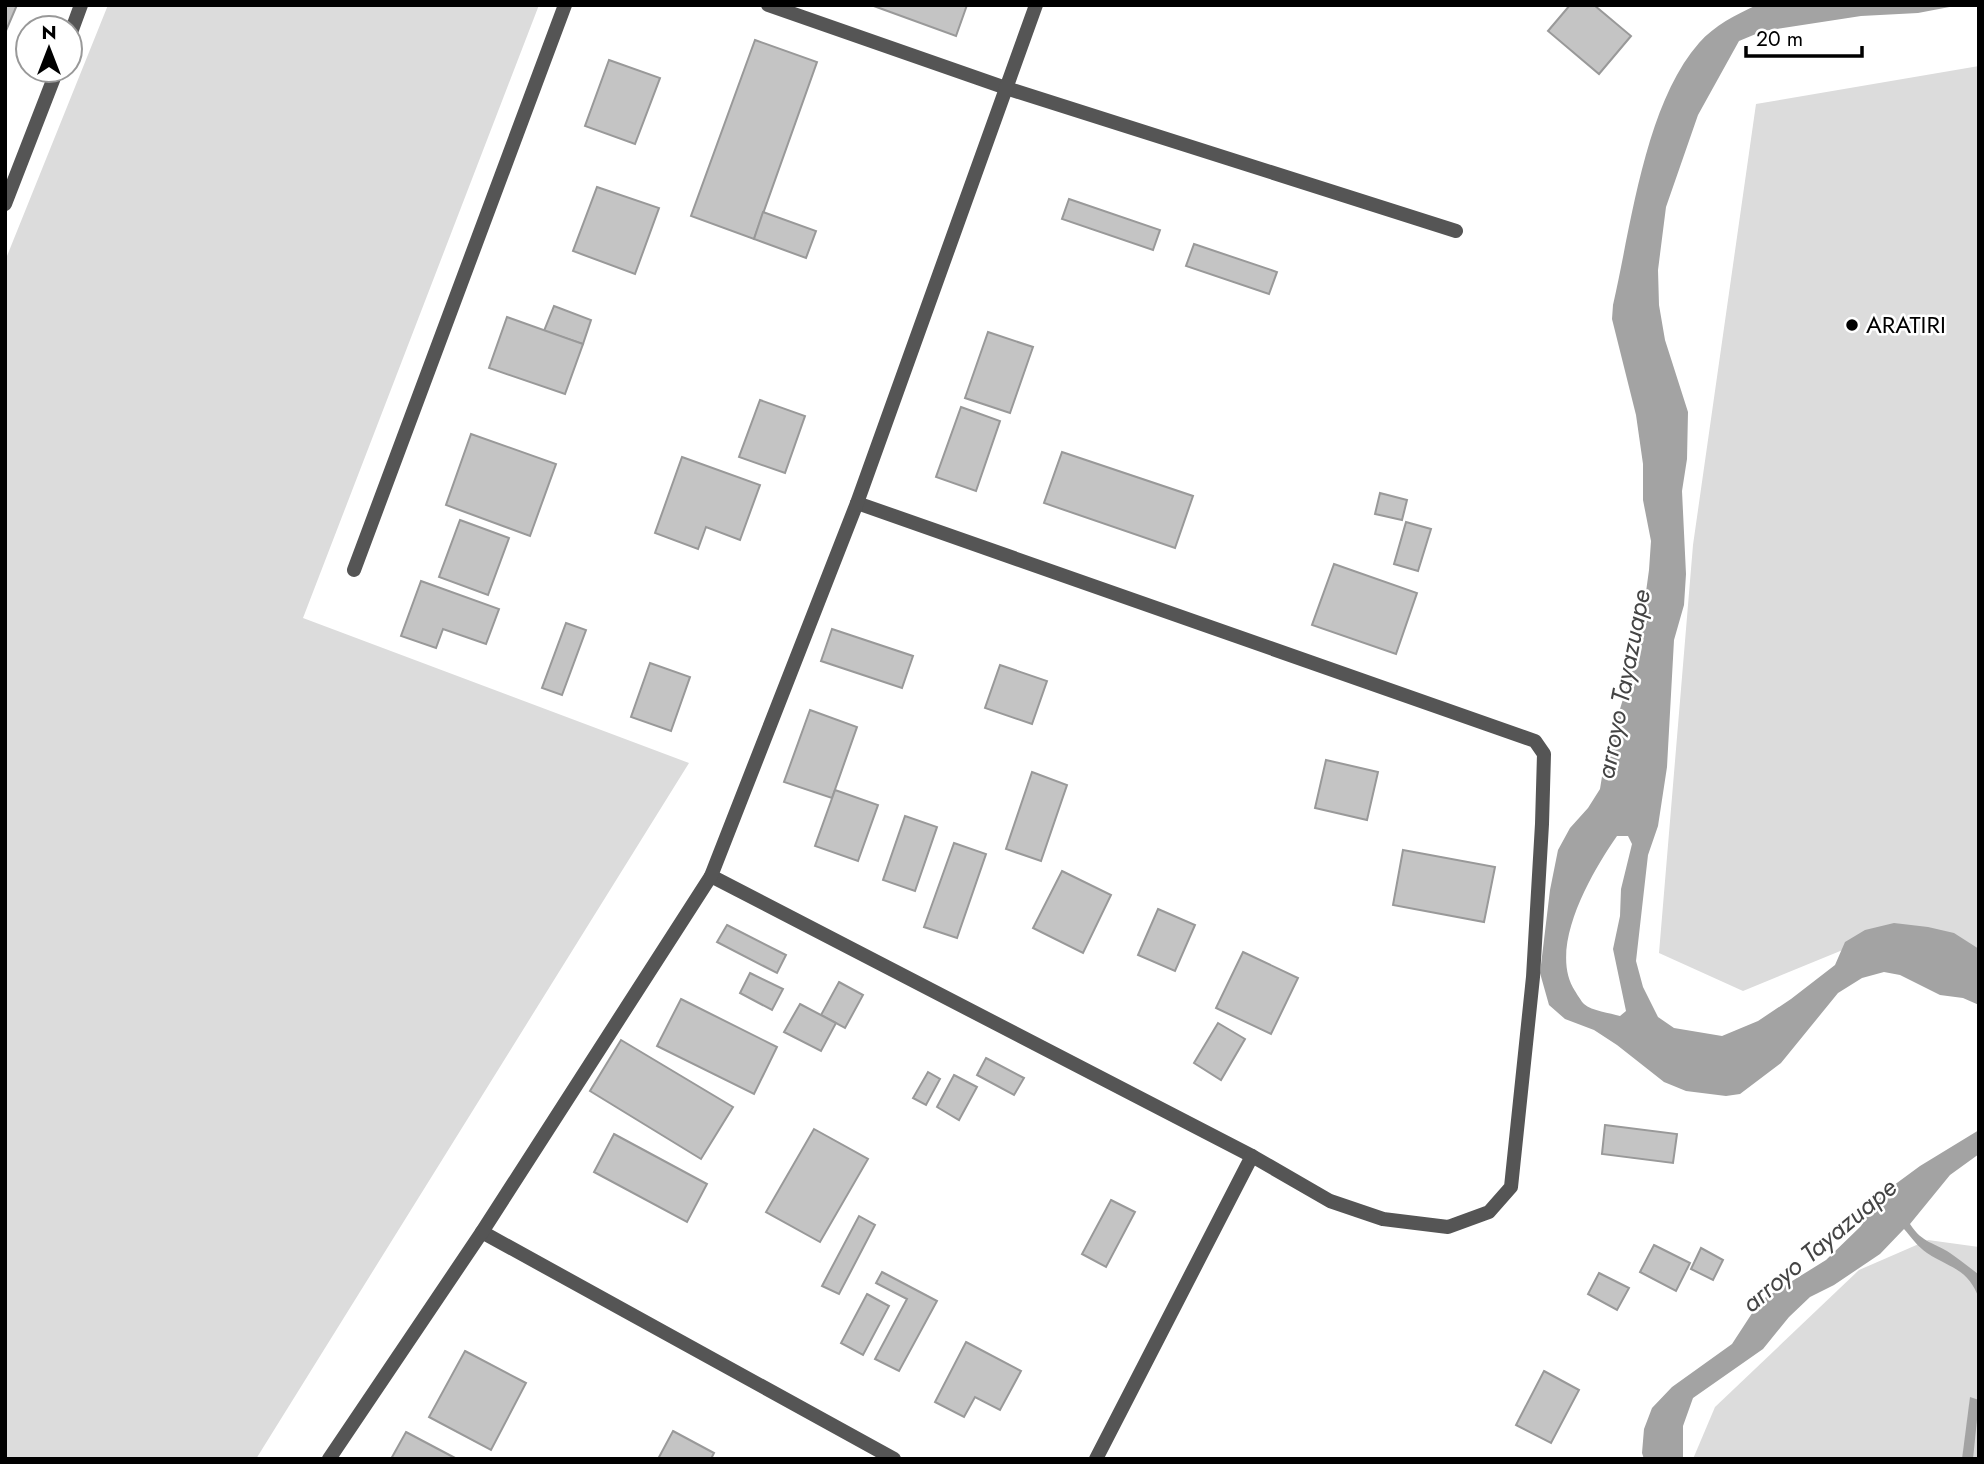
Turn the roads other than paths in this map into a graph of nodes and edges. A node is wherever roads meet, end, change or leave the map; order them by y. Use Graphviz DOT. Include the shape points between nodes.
graph roads {
  1 [pos="565,5"];
  2 [pos="768,5"];
  3 [pos="1036,5"];
  4 [pos="52,84"];
  5 [pos="1006,88"];
  6 [pos="5,204"];
  7 [pos="1456,232"];
  8 [pos="857,503"];
  9 [pos="354,570"];
  10 [pos="711,876"];
  11 [pos="1252,1156"];
  12 [pos="482,1232"];
  13 [pos="329,1459"];
  14 [pos="894,1459"];
  15 [pos="1096,1459"];
  1 -- 9 [label="street"];
  2 -- 5 [label="street"];
  3 -- 5 [label="street"];
  4 -- 6 [label="street"];
  5 -- 7 [label="street"];
  5 -- 8 [label="street"];
  8 -- 10 [label="street"];
  8 -- 11 [label="street" via="1522,736 1535,741 1544,754 1533,976 1511,1187 1489,1212 1448,1227 1435,1226 1383,1219 1330,1200"];
  10 -- 11 [label="street"];
  10 -- 12 [label="street"];
  11 -- 15 [label="street"];
  12 -- 13 [label="street"];
  12 -- 14 [label="street"];
}
